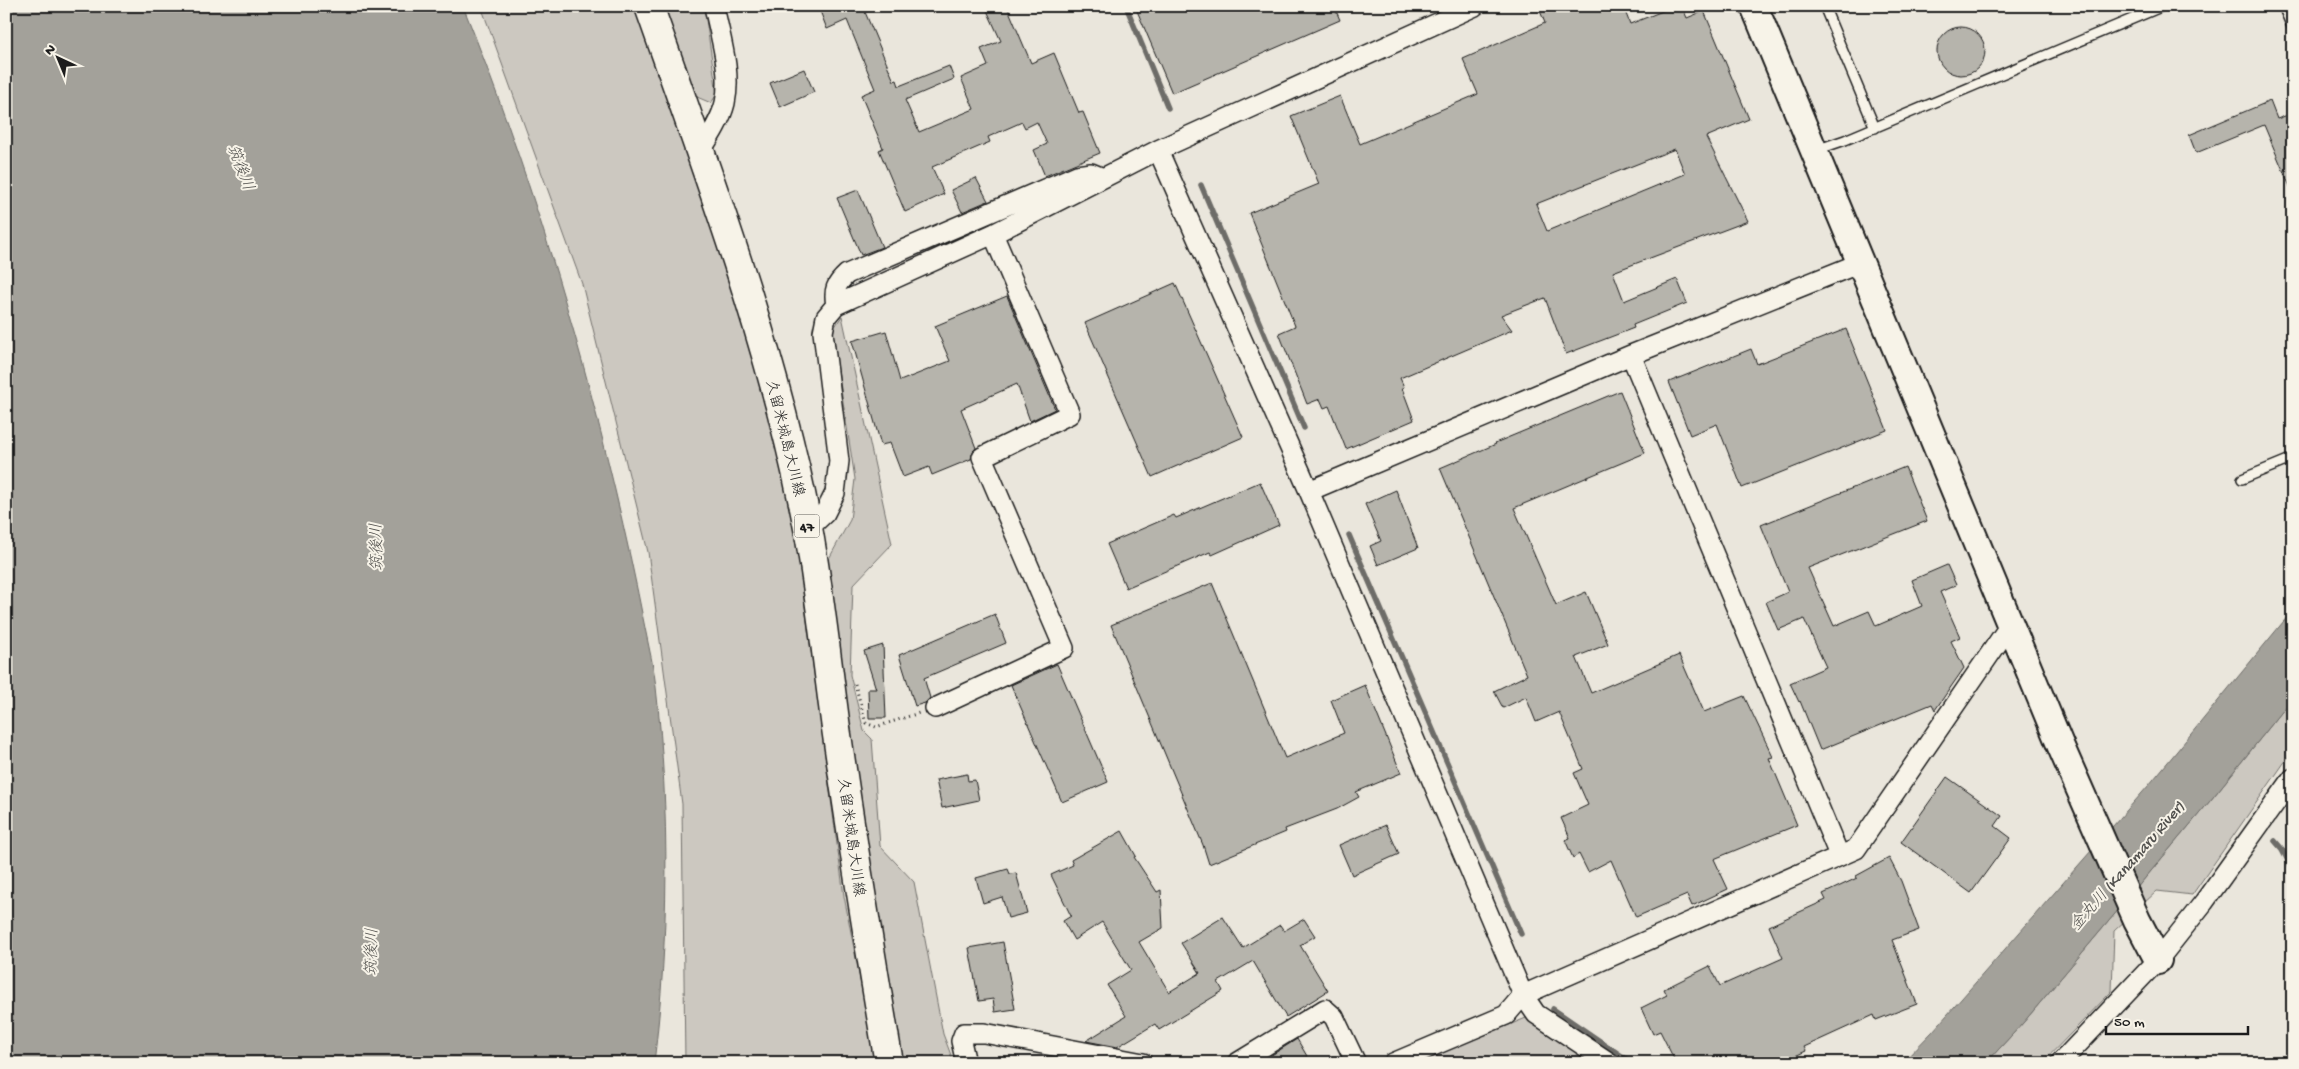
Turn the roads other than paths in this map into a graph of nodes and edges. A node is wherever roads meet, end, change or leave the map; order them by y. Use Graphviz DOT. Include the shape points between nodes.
graph roads {
  1 [pos="649,6"];
  2 [pos="714,6"];
  3 [pos="1754,6"];
  4 [pos="1824,6"];
  5 [pos="2163,6"];
  6 [pos="2283,6"];
  7 [pos="1466,8"];
  8 [pos="2293,29"];
  9 [pos="1875,128"];
  10 [pos="1158,150"];
  11 [pos="1814,151"];
  12 [pos="700,152"];
  13 [pos="1103,178"];
  14 [pos="993,234"];
  15 [pos="1860,263"];
  16 [pos="836,305"];
  17 [pos="1631,355"];
  18 [pos="2293,458"];
  19 [pos="2242,479"];
  20 [pos="1309,491"];
  21 [pos="808,529"];
  22 [pos="2010,625"];
  23 [pos="934,708"];
  24 [pos="2293,778"];
  25 [pos="1839,855"];
  26 [pos="2158,960"];
  27 [pos="1523,995"];
  28 [pos="889,1063"];
  29 [pos="966,1063"];
  30 [pos="1143,1063"];
  31 [pos="1237,1063"];
  32 [pos="1356,1063"];
  33 [pos="1393,1063"];
  34 [pos="1610,1063"];
  35 [pos="2060,1063"];
  1 -- 12 [label="main road, 久留米城島大川線 / 47"];
  2 -- 12 [label="street" via="726,68 725,104"];
  3 -- 11 [label="street"];
  4 -- 9 [label="lane"];
  5 -- 9 [label="lane"];
  6 -- 8 [label="lane"];
  7 -- 10 [label="street"];
  9 -- 11 [label="lane"];
  10 -- 13 [label="street"];
  10 -- 20 [label="street"];
  11 -- 15 [label="street"];
  12 -- 21 [label="main road, 久留米城島大川線 / 47" via="756,323 786,430"];
  13 -- 14 [label="street"];
  13 -- 16 [label="street" via="1090,173 1077,175 846,274 836,283 833,293"];
  14 -- 16 [label="street"];
  14 -- 23 [label="street" via="1070,414 982,457 1064,648"];
  15 -- 17 [label="street"];
  15 -- 22 [label="street"];
  16 -- 21 [label="street" via="826,317 823,332 839,461 836,493 825,513"];
  17 -- 20 [label="street"];
  17 -- 25 [label="street"];
  18 -- 19 [label="lane"];
  20 -- 27 [label="street"];
  21 -- 28 [label="main road, 久留米城島大川線 / 47" via="859,890"];
  22 -- 25 [label="street" via="1856,849"];
  22 -- 26 [label="street" via="2137,920"];
  24 -- 26 [label="street"];
  25 -- 27 [label="street"];
  26 -- 35 [label="street"];
  27 -- 33 [label="street" via="1506,1015"];
  27 -- 34 [label="street" via="1536,1014"];
  29 -- 30 [label="street" via="961,1041 964,1033 984,1033"];
  31 -- 32 [label="street" via="1324,1009 1334,1017"];
}
